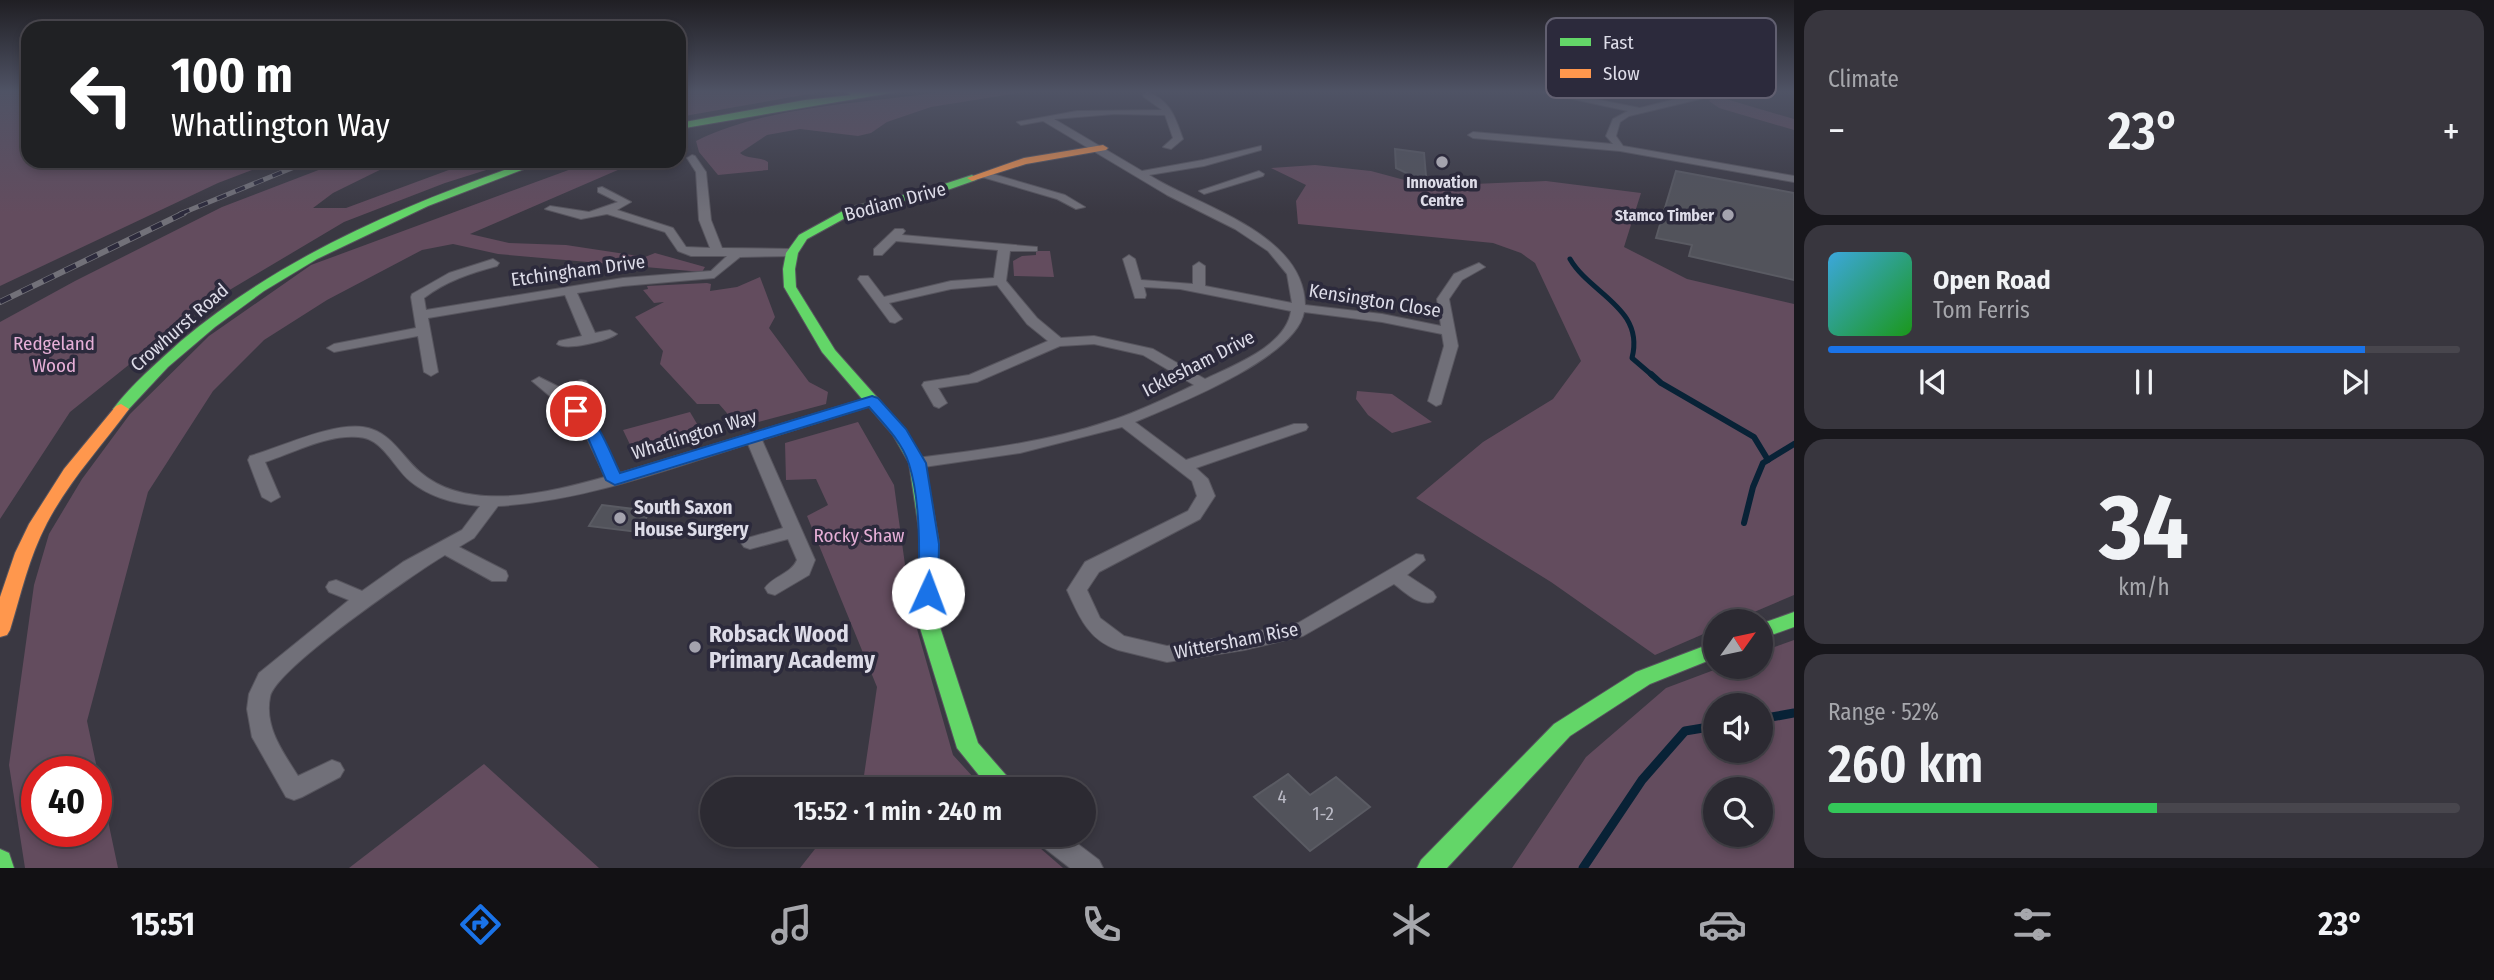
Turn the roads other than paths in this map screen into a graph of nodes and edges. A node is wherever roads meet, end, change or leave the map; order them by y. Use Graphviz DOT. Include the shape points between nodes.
graph roads {
  1 [pos="1070,132"];
  2 [pos="1176,132"];
  3 [pos="1612,132"];
  4 [pos="1473,135"];
  5 [pos="1168,147"];
  6 [pos="1102,148"];
  7 [pos="1258,148"];
  8 [pos="1620,148"];
  9 [pos="692,158"];
  10 [pos="1204,163"];
  11 [pos="520,168"];
  12 [pos="1216,168"];
  13 [pos="1140,174"];
  14 [pos="1227,174"];
  15 [pos="1259,174"];
  16 [pos="986,175"];
  17 [pos="1794,179"];
  18 [pos="1239,180"];
  19 [pos="603,190"];
  20 [pos="1212,191"];
  21 [pos="1066,200"];
  22 [pos="1047,204"];
  23 [pos="1080,208"];
  24 [pos="550,209"];
  25 [pos="608,211"];
  26 [pos="903,227"];
  27 [pos="892,237"];
  28 [pos="1004,248"];
  29 [pos="1033,249"];
  30 [pos="717,251"];
  31 [pos="878,252"];
  32 [pos="792,253"];
  33 [pos="736,255"];
  34 [pos="1129,258"];
  35 [pos="493,263"];
  36 [pos="1199,266"];
  37 [pos="1479,267"];
  38 [pos="864,279"];
  39 [pos="1000,281"];
  40 [pos="1199,288"];
  41 [pos="569,290"];
  42 [pos="881,301"];
  43 [pos="1296,307"];
  44 [pos="421,315"];
  45 [pos="895,319"];
  46 [pos="424,331"];
  47 [pos="1448,331"];
  48 [pos="610,334"];
  49 [pos="590,339"];
  50 [pos="1058,342"];
  51 [pos="564,344"];
  52 [pos="334,348"];
  53 [pos="431,372"];
  54 [pos="538,381"];
  55 [pos="581,384"];
  56 [pos="1203,384"];
  57 [pos="560,392"];
  58 [pos="872,401"];
  59 [pos="1436,401"];
  60 [pos="939,403"];
  61 [pos="1124,421"];
  62 [pos="1300,427"];
  63 [pos="753,438"];
  64 [pos="917,463"];
  65 [pos="1186,466"];
  66 [pos="615,480"];
  67 [pos="271,496"];
  68 [pos="493,501"];
  69 [pos="795,531"];
  70 [pos="750,543"];
  71 [pos="446,548"];
  72 [pos="1416,561"];
  73 [pos="1394,575"];
  74 [pos="499,576"];
  75 [pos="336,587"];
  76 [pos="775,588"];
  77 [pos="1426,597"];
  78 [pos="364,599"];
  79 [pos="1794,619"];
  80 [pos="1773,627"];
  81 [pos="0,630"];
  82 [pos="1703,655"];
  83 [pos="332,770"];
  84 [pos="993,777"];
  85 [pos="1063,847"];
  86 [pos="0,861"];
  87 [pos="1,868"];
  88 [pos="1090,868"];
  89 [pos="1430,868"];
  1 -- 6 [label="street, Icklesham Drive"];
  2 -- 5 [label="street" via="1178,139"];
  3 -- 8 [label="street"];
  4 -- 8 [label="street"];
  6 -- 13 [label="street, Icklesham Drive"];
  6 -- 16 [label="street, Bodiam Drive" via="1024,161"];
  7 -- 10 [label="street"];
  8 -- 17 [label="street"];
  9 -- 30 [label="street" via="700,166 705,223"];
  10 -- 12 [label="street"];
  10 -- 13 [label="street"];
  11 -- 81 [label="street, Crowhurst Road" via="430,200 359,232 274,279 207,326 127,402 64,481 29,540"];
  13 -- 43 [label="street, Icklesham Drive" via="1268,246 1293,271 1299,291"];
  14 -- 18 [label="street"];
  15 -- 18 [label="street"];
  16 -- 21 [label="street"];
  16 -- 32 [label="street, Bodiam Drive" via="836,216 803,237"];
  18 -- 20 [label="street"];
  19 -- 25 [label="street" via="626,202"];
  21 -- 22 [label="street"];
  21 -- 23 [label="street"];
  24 -- 25 [label="street" via="575,217"];
  25 -- 30 [label="street" via="668,230 682,249"];
  26 -- 27 [label="street"];
  27 -- 28 [label="street"];
  27 -- 31 [label="street"];
  28 -- 29 [label="street"];
  28 -- 39 [label="street"];
  30 -- 33 [label="street"];
  32 -- 33 [label="street"];
  32 -- 58 [label="street" via="790,287 829,352"];
  33 -- 41 [label="street, Etchingham Drive" via="714,274"];
  34 -- 40 [label="street, Kensington Close" via="1138,289"];
  35 -- 44 [label="street" via="432,284 417,297"];
  36 -- 40 [label="street"];
  37 -- 47 [label="street, Kensington Close" via="1458,277 1443,299"];
  38 -- 42 [label="street"];
  39 -- 42 [label="street" via="951,285"];
  39 -- 50 [label="street" via="1032,321"];
  40 -- 43 [label="street, Kensington Close"];
  41 -- 44 [label="street, Etchingham Drive"];
  41 -- 49 [label="street"];
  42 -- 45 [label="street"];
  43 -- 47 [label="street, Kensington Close"];
  43 -- 56 [label="street, Icklesham Drive" via="1294,326 1279,341 1248,363"];
  44 -- 46 [label="street"];
  46 -- 52 [label="street"];
  46 -- 53 [label="street"];
  47 -- 59 [label="street, Kensington Close" via="1451,346"];
  48 -- 49 [label="street"];
  49 -- 51 [label="street"];
  50 -- 56 [label="street" via="1094,340 1148,352"];
  50 -- 60 [label="street" via="972,379 921,385"];
  54 -- 57 [label="street"];
  55 -- 57 [label="street"];
  56 -- 61 [label="street, Icklesham Drive"];
  57 -- 66 [label="street" via="592,430"];
  58 -- 63 [label="street, Whatlington Way"];
  58 -- 64 [label="street" via="900,433"];
  61 -- 64 [label="street, Icklesham Drive" via="1050,442"];
  61 -- 65 [label="street, Wittersham Rise"];
  62 -- 65 [label="street"];
  63 -- 66 [label="street, Whatlington Way"];
  63 -- 69 [label="street"];
  64 -- 84 [label="street" via="930,544 927,618 968,748"];
  65 -- 73 [label="street, Wittersham Rise" via="1200,479 1206,496 1194,515 1092,568 1077,590 1093,623 1118,642 1167,654 1303,629"];
  66 -- 68 [label="street, Whatlington Way"];
  67 -- 68 [label="street, Whatlington Way" via="256,460 339,434 362,432 382,440 416,478 439,492"];
  68 -- 71 [label="street" via="468,534"];
  69 -- 70 [label="street"];
  69 -- 76 [label="street" via="806,560 802,570"];
  71 -- 74 [label="street"];
  71 -- 78 [label="street"];
  72 -- 73 [label="street, Wittersham Rise"];
  73 -- 77 [label="street"];
  75 -- 78 [label="street"];
  78 -- 83 [label="street" via="266,679 258,693 258,727 293,790"];
  79 -- 80 [label="street"];
  82 -- 89 [label="street" via="1643,678 1562,730"];
  85 -- 88 [label="street"];
  86 -- 87 [label="street"];
}
